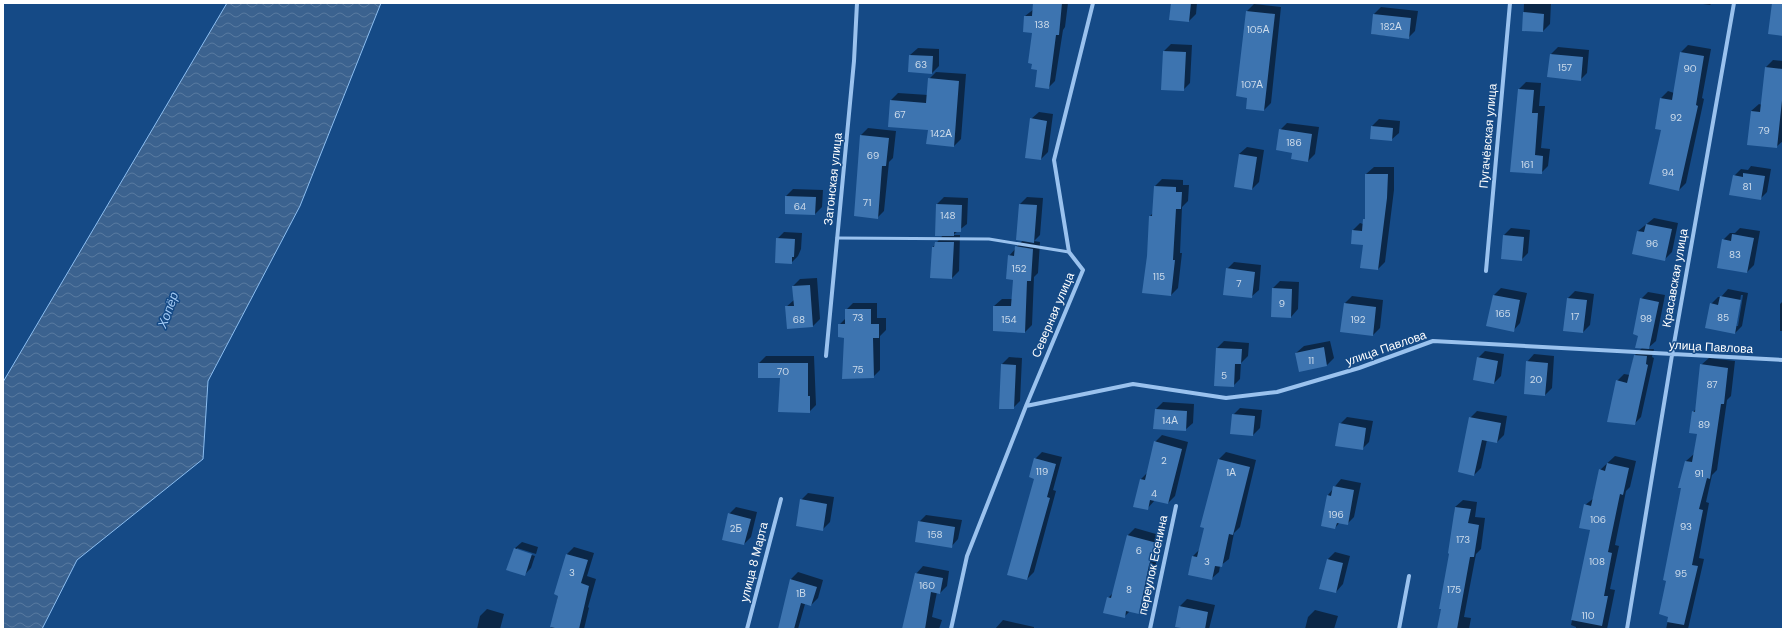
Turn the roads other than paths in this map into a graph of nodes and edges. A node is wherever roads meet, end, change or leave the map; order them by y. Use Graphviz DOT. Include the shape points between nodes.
graph roads {
  1 [pos="857,3"];
  2 [pos="1093,3"];
  3 [pos="1510,3"];
  4 [pos="1734,3"];
  5 [pos="837,238"];
  6 [pos="1069,252"];
  7 [pos="1486,271"];
  8 [pos="1672,355"];
  9 [pos="826,356"];
  10 [pos="1783,360"];
  11 [pos="1026,406"];
  12 [pos="781,499"];
  13 [pos="1176,506"];
  14 [pos="1409,576"];
  15 [pos="747,629"];
  16 [pos="952,629"];
  17 [pos="1150,629"];
  18 [pos="1399,629"];
  19 [pos="1628,629"];
  1 -- 5 [label="street, Затонская улица" via="854,62"];
  2 -- 6 [label="street, Северная улица" via="1054,160"];
  3 -- 7 [label="street, Пугачёвская улица"];
  4 -- 8 [label="street, Красавская улица"];
  5 -- 6 [label="lane" via="989,239"];
  5 -- 9 [label="street, Затонская улица"];
  6 -- 11 [label="street, Северная улица" via="1083,270"];
  8 -- 10 [label="street, улица Павлова"];
  8 -- 11 [label="street, улица Павлова" via="1433,341 1359,368 1277,392 1226,398 1132,384"];
  8 -- 19 [label="street, Красавская улица"];
  11 -- 16 [label="street, Северная улица" via="967,556"];
  12 -- 15 [label="street, улица 8 Марта"];
  13 -- 17 [label="street, переулок Есенина"];
  14 -- 18 [label="street"];
}
